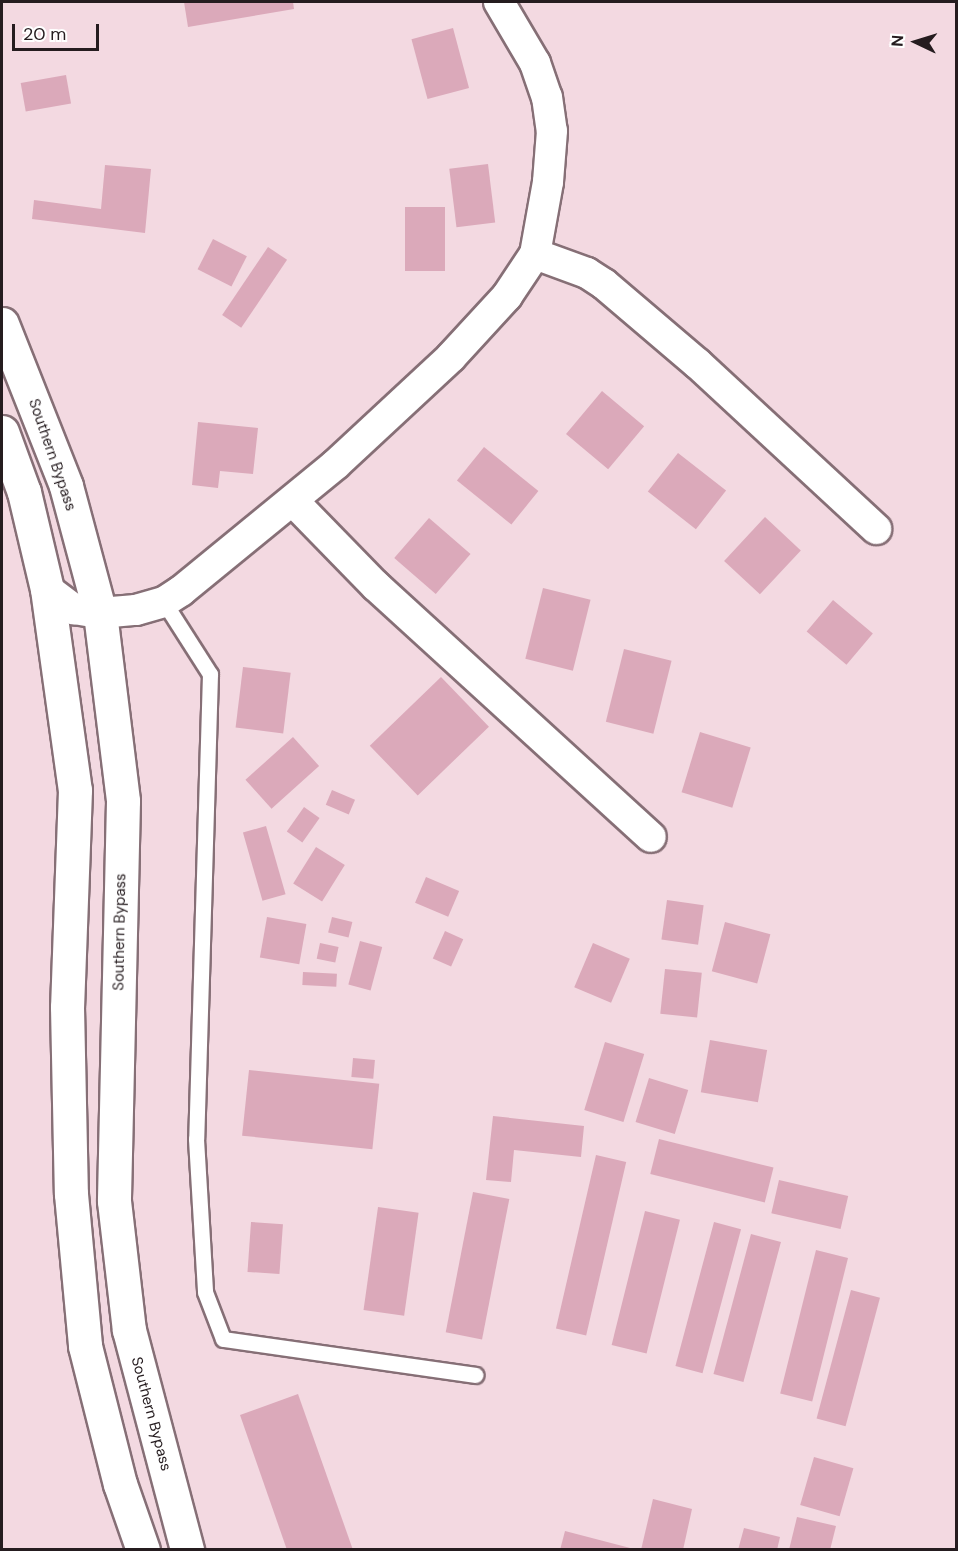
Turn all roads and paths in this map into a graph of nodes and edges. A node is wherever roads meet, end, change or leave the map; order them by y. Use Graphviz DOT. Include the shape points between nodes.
graph roads {
  1 [pos="499,2"];
  2 [pos="535,254"];
  3 [pos="2,324"];
  4 [pos="2,432"];
  5 [pos="293,501"];
  6 [pos="876,529"];
  7 [pos="47,589"];
  8 [pos="164,602"];
  9 [pos="100,613"];
  10 [pos="651,837"];
  11 [pos="475,1375"];
  12 [pos="143,1550"];
  13 [pos="187,1550"];
  1 -- 2 [label="street" via="535,63 547,97 552,131 548,182"];
  2 -- 5 [label="street" via="507,297 451,357"];
  2 -- 6 [label="street" via="587,273 604,284 698,364"];
  3 -- 9 [label="main road, Southern Bypass" via="66,486"];
  4 -- 7 [label="main road" via="24,492"];
  5 -- 8 [label="street"];
  5 -- 10 [label="street" via="376,586"];
  7 -- 9 [label="street" via="74,609"];
  7 -- 12 [label="main road" via="75,790 67,1007 71,1194 84,1334 120,1484"];
  8 -- 9 [label="street" via="136,610"];
  8 -- 11 [label="lane" via="210,674 196,1139 205,1292 223,1339"];
  9 -- 13 [label="main road, Southern Bypass" via="123,801 114,1201 129,1330"];
}
